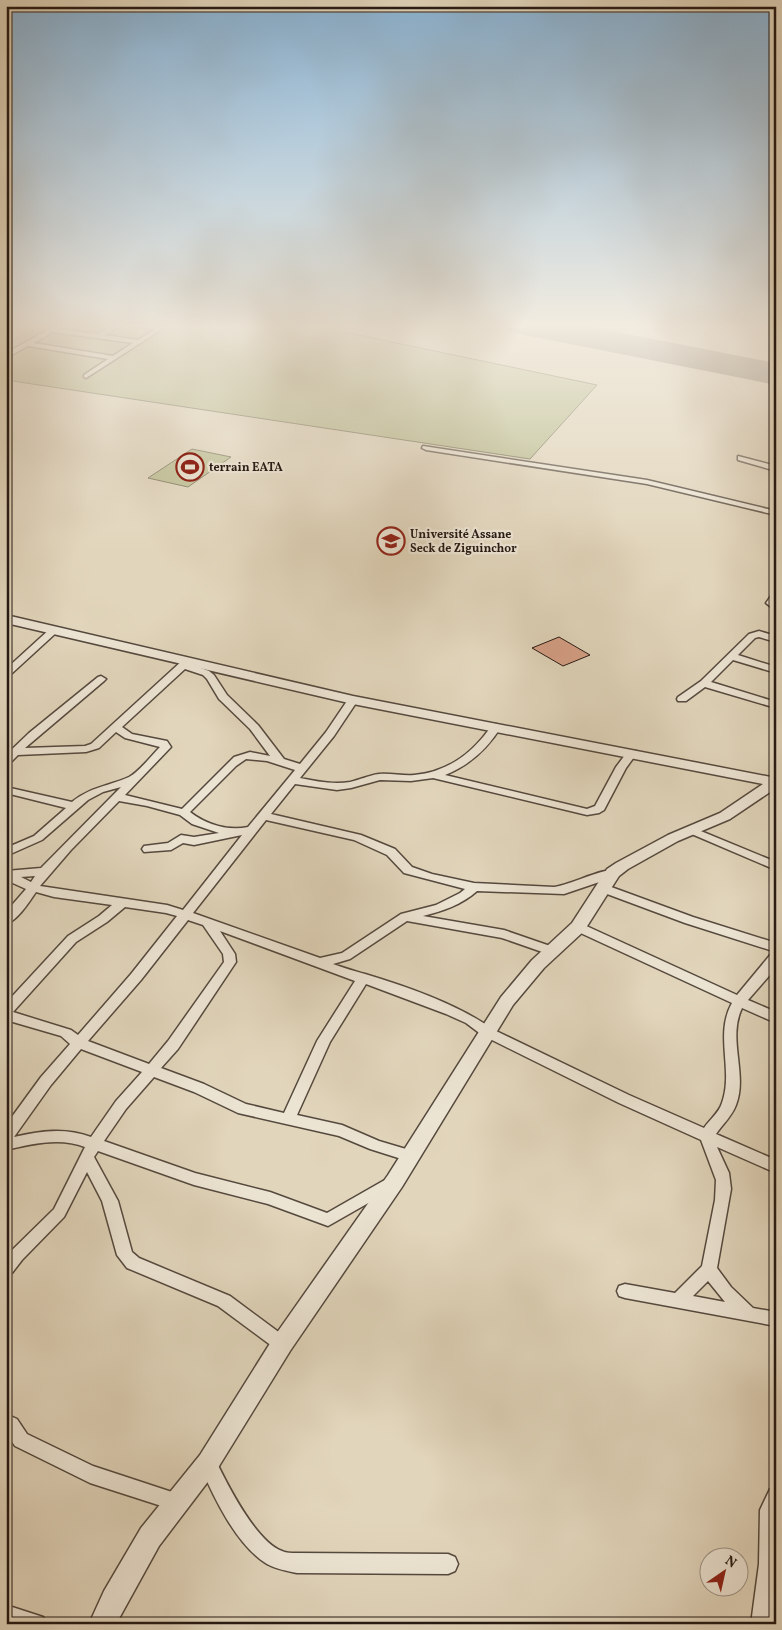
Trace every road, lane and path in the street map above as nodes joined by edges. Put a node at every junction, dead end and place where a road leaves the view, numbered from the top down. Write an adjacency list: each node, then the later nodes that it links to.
1 (426, 448): 4 (street)
2 (741, 458): 3 (street)
3 (776, 469)
4 (776, 513)
5 (776, 595): 6 (street)
6 (776, 608)
7 (6, 619): 8 (street)
8 (54, 630): 11 (street); 13 (street)
9 (776, 638): 10 (street)
10 (732, 656): 12 (street); 15 (street)
11 (185, 663): 17 (street); 19 (street); 24 (street)
12 (776, 670)
13 (6, 674)
14 (101, 679): 21 (street)
15 (704, 683): 16 (street); 18 (street)
16 (682, 699)
17 (353, 700): 20 (street); 25 (street)
18 (776, 705)
19 (116, 727): 21 (street); 27 (street)
20 (496, 728): 22 (street); 26 (street)
21 (16, 752): 23 (street)
22 (632, 754): 26 (street); 29 (street)
23 (6, 761)
24 (280, 761): 25 (street); 33 (street)
25 (303, 769): 28 (street)
26 (433, 775): 28 (street)
27 (135, 779): 31 (street); 32 (street)
28 (294, 780): 34 (street)
29 (776, 782): 36 (street)
30 (6, 790): 32 (street)
31 (117, 797): 33 (street); 41 (street)
32 (74, 806): 39 (street)
33 (184, 813): 37 (street)
34 (264, 816): 35 (street); 44 (street)
35 (252, 830): 37 (street); 47 (street)
36 (691, 830): 40 (street); 43 (street)
37 (232, 833): 38 (street)
38 (148, 849)
39 (6, 852)
40 (773, 860)
41 (44, 872): 42 (street); 45 (street)
42 (6, 874): 45 (street)
43 (608, 881): 44 (street); 51 (street); 52 (street)
44 (474, 887): 48 (street)
45 (34, 888): 46 (street); 49 (street)
46 (123, 902): 47 (street); 58 (street)
47 (186, 915): 50 (street); 61 (street)
48 (405, 917): 53 (street); 55 (street)
49 (6, 920)
50 (207, 922): 55 (street); 62 (street)
51 (578, 927): 53 (street); 57 (street)
52 (776, 948)
53 (552, 951): 60 (street)
54 (776, 957): 57 (street)
55 (318, 963): 56 (street)
56 (364, 978): 60 (street); 63 (street)
57 (739, 1002): 59 (street); 65 (street)
58 (6, 1013): 61 (street)
59 (776, 1018)
60 (487, 1032): 65 (street); 68 (street)
61 (79, 1043): 62 (street); 64 (street)
62 (150, 1071): 63 (street); 67 (street)
63 (288, 1120): 68 (street)
64 (6, 1136)
65 (707, 1136): 69 (street); 72 (street)
66 (6, 1144): 67 (street)
67 (91, 1151): 70 (street); 71 (street); 77 (street)
68 (411, 1156): 70 (street)
69 (776, 1167)
70 (395, 1181): 77 (street)
71 (6, 1268)
72 (710, 1269): 74 (street); 75 (street)
73 (625, 1291): 74 (street)
74 (678, 1301): 75 (street)
75 (749, 1314): 76 (street)
76 (776, 1319)
77 (282, 1344): 79 (street)
78 (6, 1422): 81 (street)
79 (208, 1463): 81 (street); 82 (street)
80 (776, 1495): 86 (street)
81 (177, 1502): 85 (street)
82 (448, 1564)
83 (6, 1615): 84 (street)
84 (36, 1624)
85 (102, 1624)
86 (761, 1624)

